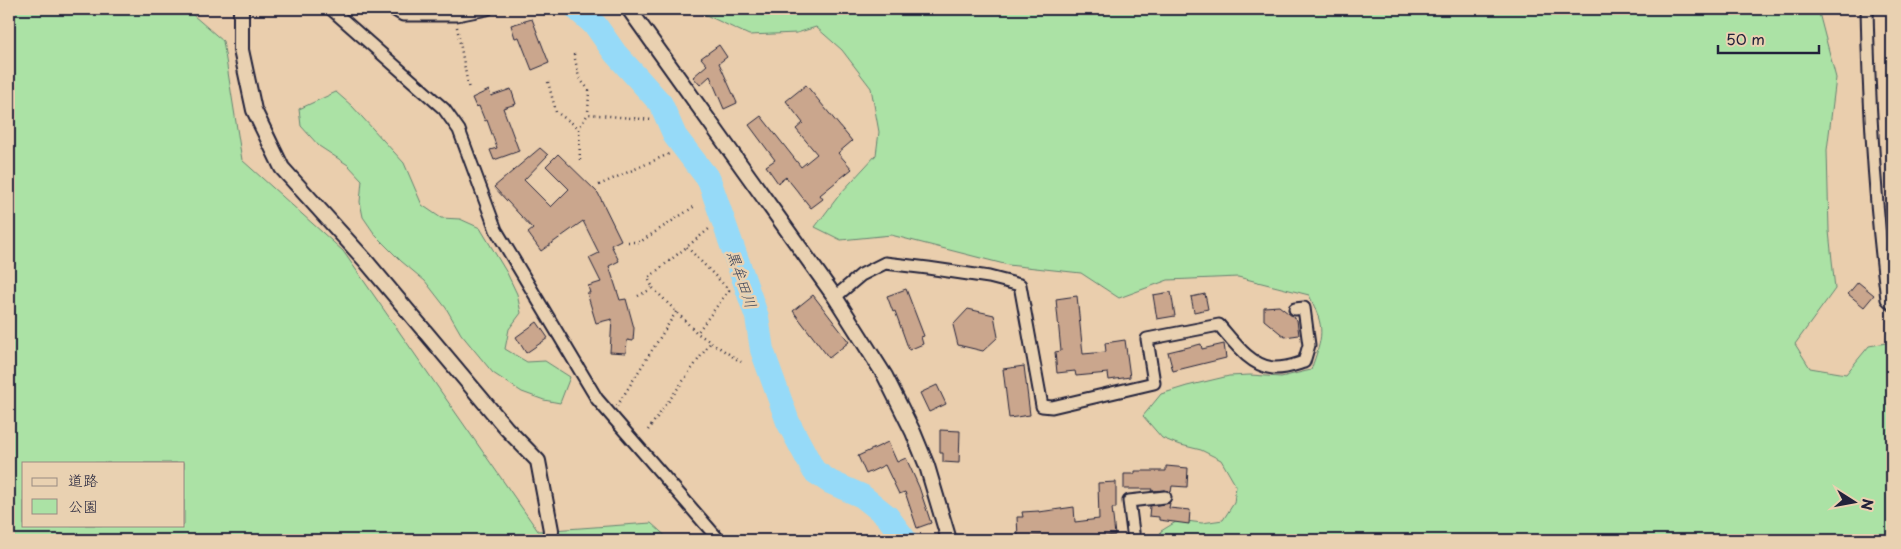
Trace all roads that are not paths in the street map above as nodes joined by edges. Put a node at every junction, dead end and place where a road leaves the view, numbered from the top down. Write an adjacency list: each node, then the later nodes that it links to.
1 (241, 9): 11 (street)
2 (331, 9): 12 (street)
3 (393, 9): 4 (street)
4 (487, 9)
5 (629, 9): 7 (street)
6 (1867, 9): 8 (street)
7 (835, 297): 9 (street); 13 (street)
8 (1892, 304)
9 (1295, 309)
10 (1165, 497): 14 (street)
11 (550, 540)
12 (719, 540)
13 (949, 540)
14 (1134, 540)

